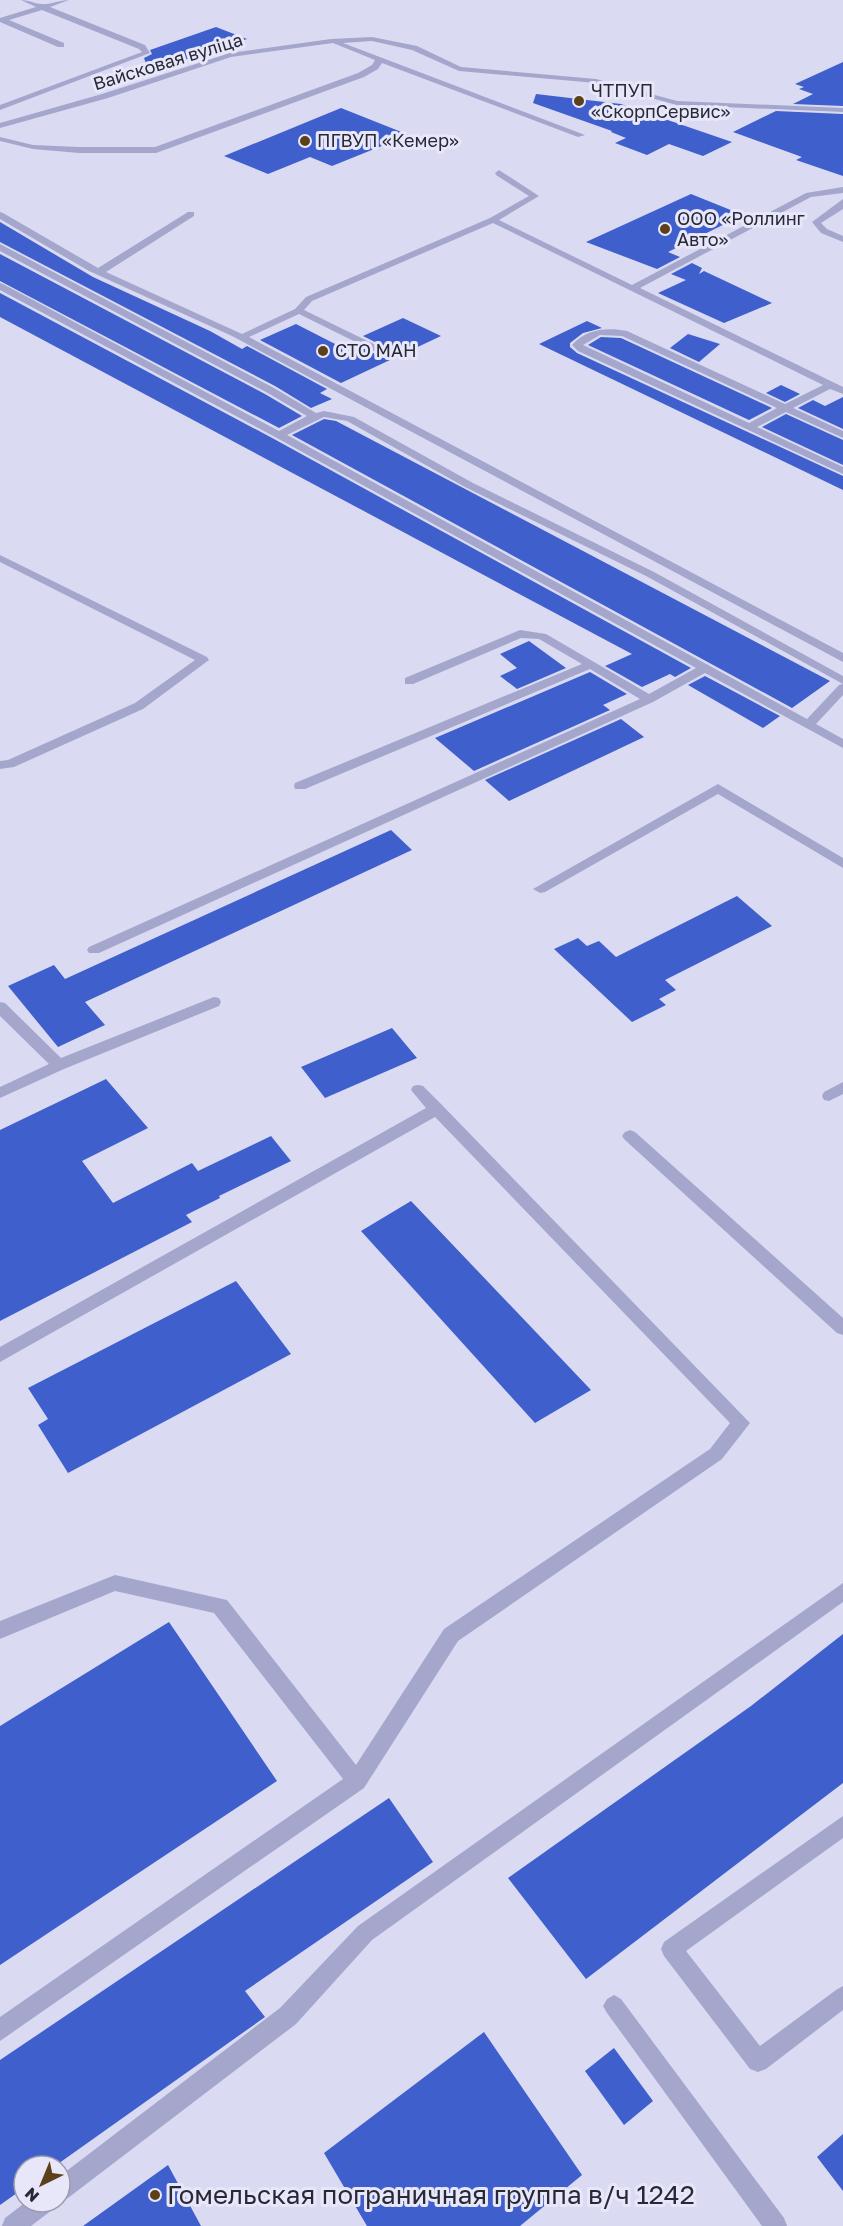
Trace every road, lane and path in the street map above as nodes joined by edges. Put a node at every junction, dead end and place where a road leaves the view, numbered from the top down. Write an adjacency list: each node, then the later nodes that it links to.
1 (26, 0): 3 (street)
2 (65, 0): 3 (street)
3 (42, 6): 4 (street); 12 (street, Вайсковая вуліца)
4 (1, 19): 6 (street)
5 (331, 40): 7 (street); 10 (street, Вайсковая вуліца); 14 (street, Вайсковая вуліца)
6 (61, 45)
7 (380, 59): 8 (street); 16 (street)
8 (393, 64): 11 (street); 15 (street)
9 (429, 64): 10 (street)
10 (447, 64): 13 (street)
11 (420, 65)
12 (0, 108)
13 (843, 110)
14 (0, 126)
15 (581, 135)
16 (0, 139)
17 (499, 173): 22 (street)
18 (843, 190): 27 (street)
19 (843, 202): 23 (street)
20 (0, 214): 25 (street)
21 (191, 214): 25 (street)
22 (493, 220): 27 (street); 28 (street)
23 (843, 239)
24 (0, 247): 34 (street)
25 (99, 272): 29 (street)
26 (0, 286): 36 (street)
27 (633, 288): 31 (street)
28 (298, 311): 29 (street); 30 (street)
29 (242, 337): 40 (street)
30 (387, 354)
31 (830, 385): 32 (street); 33 (street)
32 (843, 391)
33 (783, 408): 35 (street); 35 (street); 37 (street)
34 (314, 416): 36 (street); 44 (street)
35 (749, 427): 38 (street)
36 (279, 435): 42 (street)
37 (843, 435)
38 (843, 471)
39 (0, 558): 49 (street)
40 (843, 658)
41 (590, 665): 43 (street); 46 (street); 50 (street)
42 (706, 668): 46 (street); 47 (street)
43 (409, 681)
44 (843, 681)
45 (843, 688): 47 (street)
46 (649, 699): 53 (street)
47 (809, 725): 48 (street)
48 (843, 744)
49 (0, 765)
50 (300, 786)
51 (843, 864): 52 (street)
52 (540, 889)
53 (94, 950)
54 (214, 1002): 56 (street)
55 (0, 1007): 56 (street)
56 (59, 1065): 59 (street)
57 (843, 1087): 60 (street)
58 (418, 1090): 61 (street)
59 (0, 1093)
60 (829, 1096)
61 (437, 1110): 64 (street); 67 (street)
62 (630, 1136): 63 (street)
63 (843, 1328)
64 (0, 1355)
65 (843, 1591): 72 (street)
66 (0, 1630): 67 (street)
67 (357, 1781): 71 (street)
68 (843, 1826): 69 (street)
69 (843, 1997)
70 (614, 2006): 75 (street)
71 (0, 2030)
72 (72, 2181)
73 (28, 2214): 74 (street)
74 (13, 2226)
75 (776, 2226)

